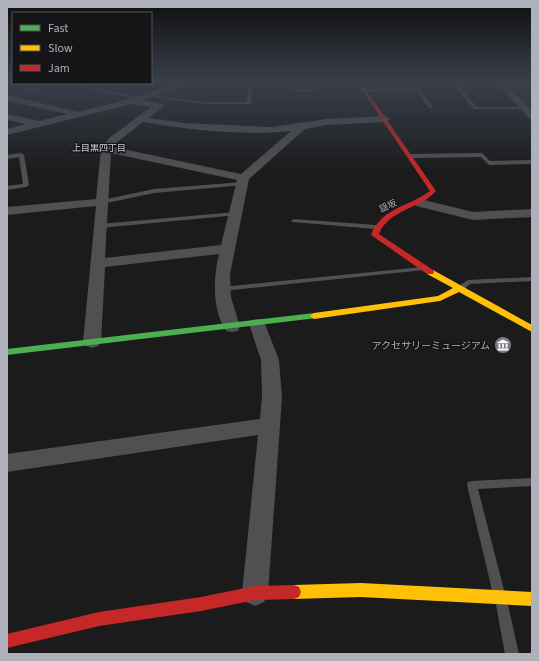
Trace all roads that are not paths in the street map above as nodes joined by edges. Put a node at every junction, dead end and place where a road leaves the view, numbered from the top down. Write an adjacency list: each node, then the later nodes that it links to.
1 (68, 112): 5 (street)
2 (88, 112): 5 (street)
3 (151, 112): 7 (street)
4 (380, 112): 8 (street)
5 (80, 114): 9 (street)
6 (7, 117): 9 (street)
7 (141, 119): 10 (street); 12 (street)
8 (385, 119): 10 (street); 14 (street)
9 (40, 125): 11 (street)
10 (302, 127): 16 (street)
11 (7, 132)
12 (106, 149): 16 (street); 18 (street)
13 (7, 157): 17 (lane)
14 (413, 160): 15 (lane); 19 (street, 謡坂)
15 (532, 162)
16 (243, 181): 18 (lane); 22 (street)
17 (7, 188)
18 (102, 202): 20 (street); 24 (street)
19 (420, 203): 21 (street); 25 (street, 謡坂)
20 (7, 211)
21 (532, 213)
22 (236, 214): 24 (lane); 26 (street)
23 (294, 221): 25 (lane)
24 (100, 226): 27 (street)
25 (376, 227): 28 (street, 謡坂)
26 (227, 249): 27 (street); 30 (street)
27 (98, 263): 35 (street)
28 (422, 268): 30 (lane); 31 (street, 謡坂)
29 (532, 278): 31 (lane)
30 (222, 288): 33 (street)
31 (460, 288): 32 (street); 34 (street, 謡坂)
32 (257, 324): 33 (street); 37 (street)
33 (232, 327): 35 (street)
34 (532, 329)
35 (92, 342): 36 (street)
36 (7, 352)
37 (269, 426): 38 (street); 40 (street)
38 (7, 463)
39 (532, 482): 41 (lane)
40 (255, 593): 41 (street); 43 (street)
41 (500, 598): 42 (street); 44 (lane)
42 (532, 599)
43 (7, 641)
44 (512, 654)

